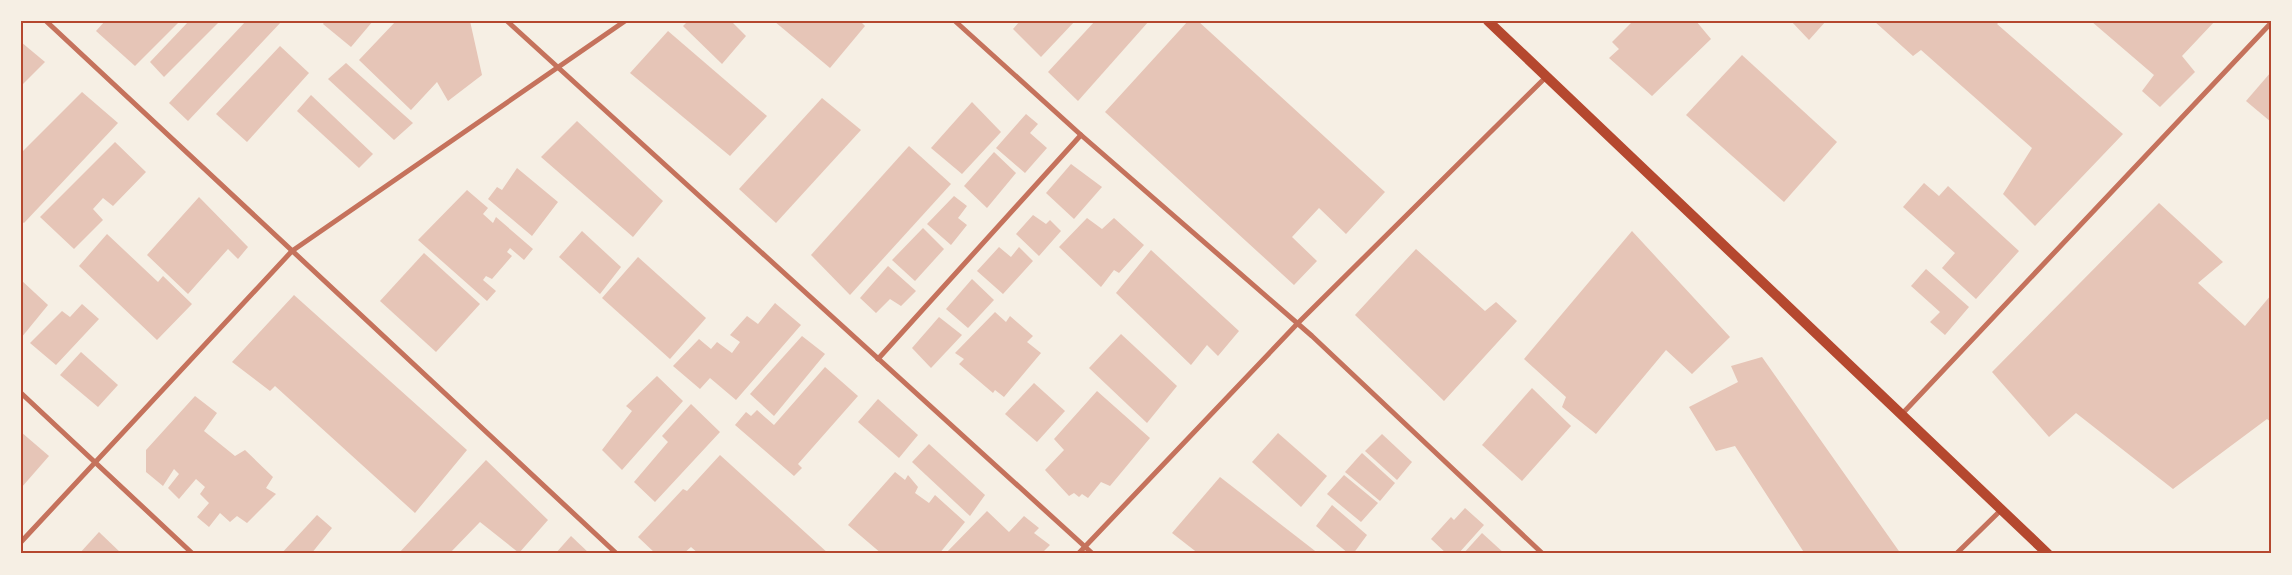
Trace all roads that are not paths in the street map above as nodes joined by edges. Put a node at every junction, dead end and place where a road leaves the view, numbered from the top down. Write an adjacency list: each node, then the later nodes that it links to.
1 (46, 21): 10 (street)
2 (507, 21): 7 (street)
3 (625, 21): 7 (street)
4 (955, 21): 9 (street)
5 (1488, 21): 8 (main road)
6 (2271, 23): 14 (street)
7 (558, 69): 10 (street); 12 (street)
8 (1546, 77): 11 (street); 14 (main road)
9 (1081, 136): 11 (street); 12 (street)
10 (292, 251): 15 (street); 20 (street)
11 (1297, 324): 18 (street); 23 (street)
12 (878, 359): 18 (street)
13 (21, 393): 15 (street)
14 (1902, 414): 16 (main road)
15 (96, 463): 17 (street); 19 (street)
16 (2002, 509): 24 (street); 25 (main road)
17 (21, 542)
18 (1084, 547): 21 (street); 22 (street)
19 (193, 554)
20 (617, 554)
21 (1078, 554)
22 (1093, 554)
23 (1544, 554)
24 (1956, 554)
25 (2048, 554)

